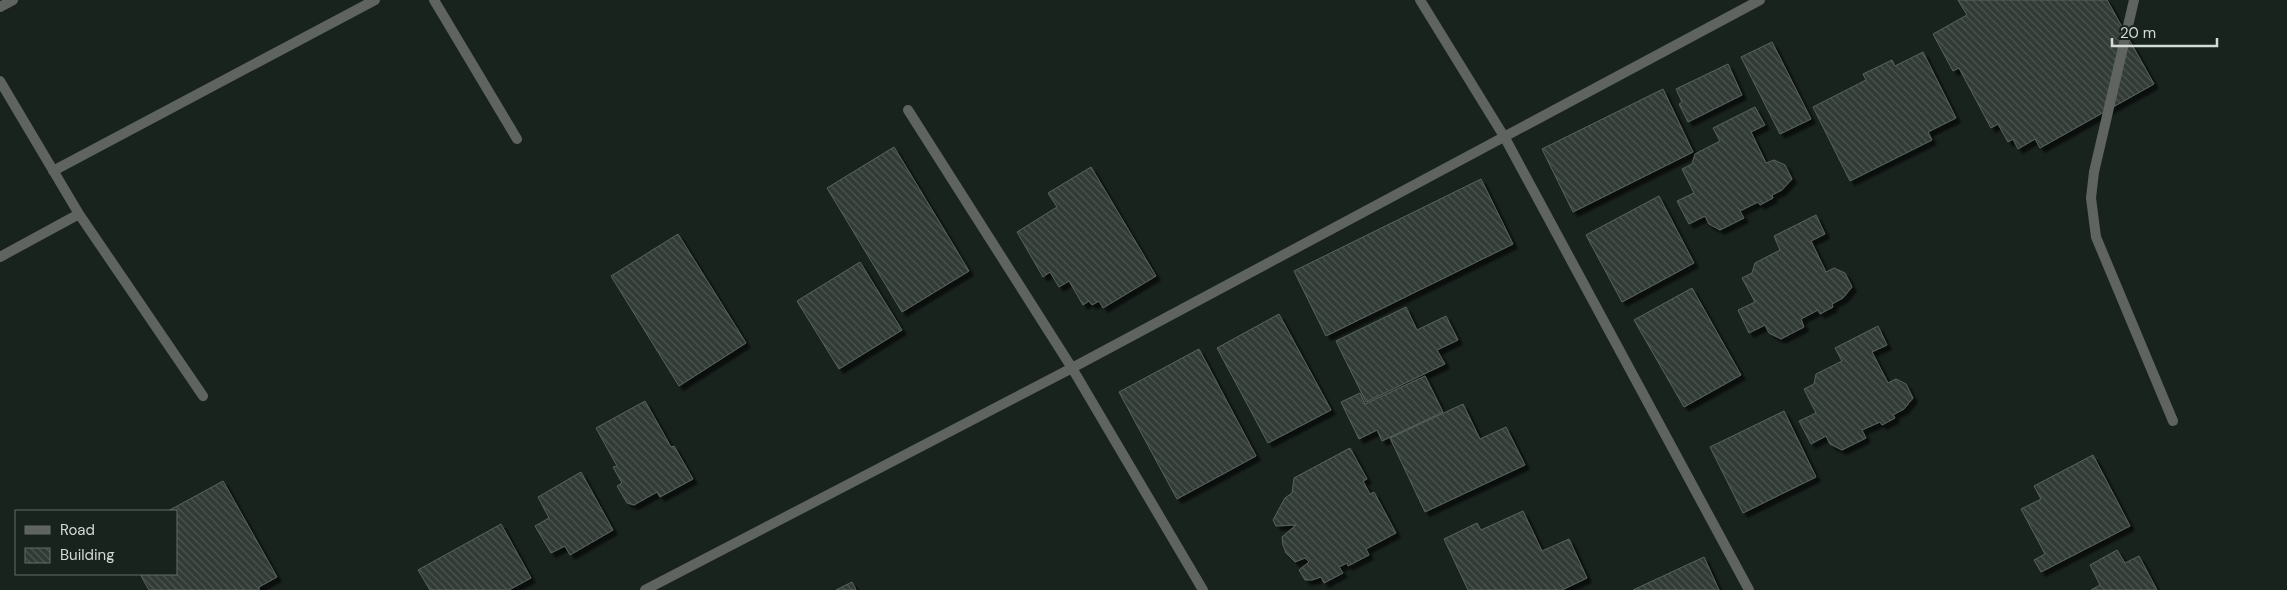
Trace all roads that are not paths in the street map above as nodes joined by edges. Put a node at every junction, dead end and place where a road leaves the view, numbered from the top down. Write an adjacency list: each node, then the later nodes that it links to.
1 (13, 0): 7 (street)
2 (375, 0): 12 (street)
3 (434, 0): 11 (street)
4 (1420, 0): 10 (street)
5 (1760, 0): 10 (street)
6 (2134, 0): 17 (street)
7 (0, 6)
8 (0, 81): 12 (street)
9 (908, 110): 15 (street)
10 (1504, 138): 15 (street); 20 (street)
11 (517, 139)
12 (53, 171): 13 (street)
13 (79, 214): 14 (street); 16 (street)
14 (0, 257)
15 (1072, 368): 18 (street); 19 (street)
16 (202, 396)
17 (2173, 421)
18 (645, 590)
19 (1204, 590)
20 (1749, 590)

